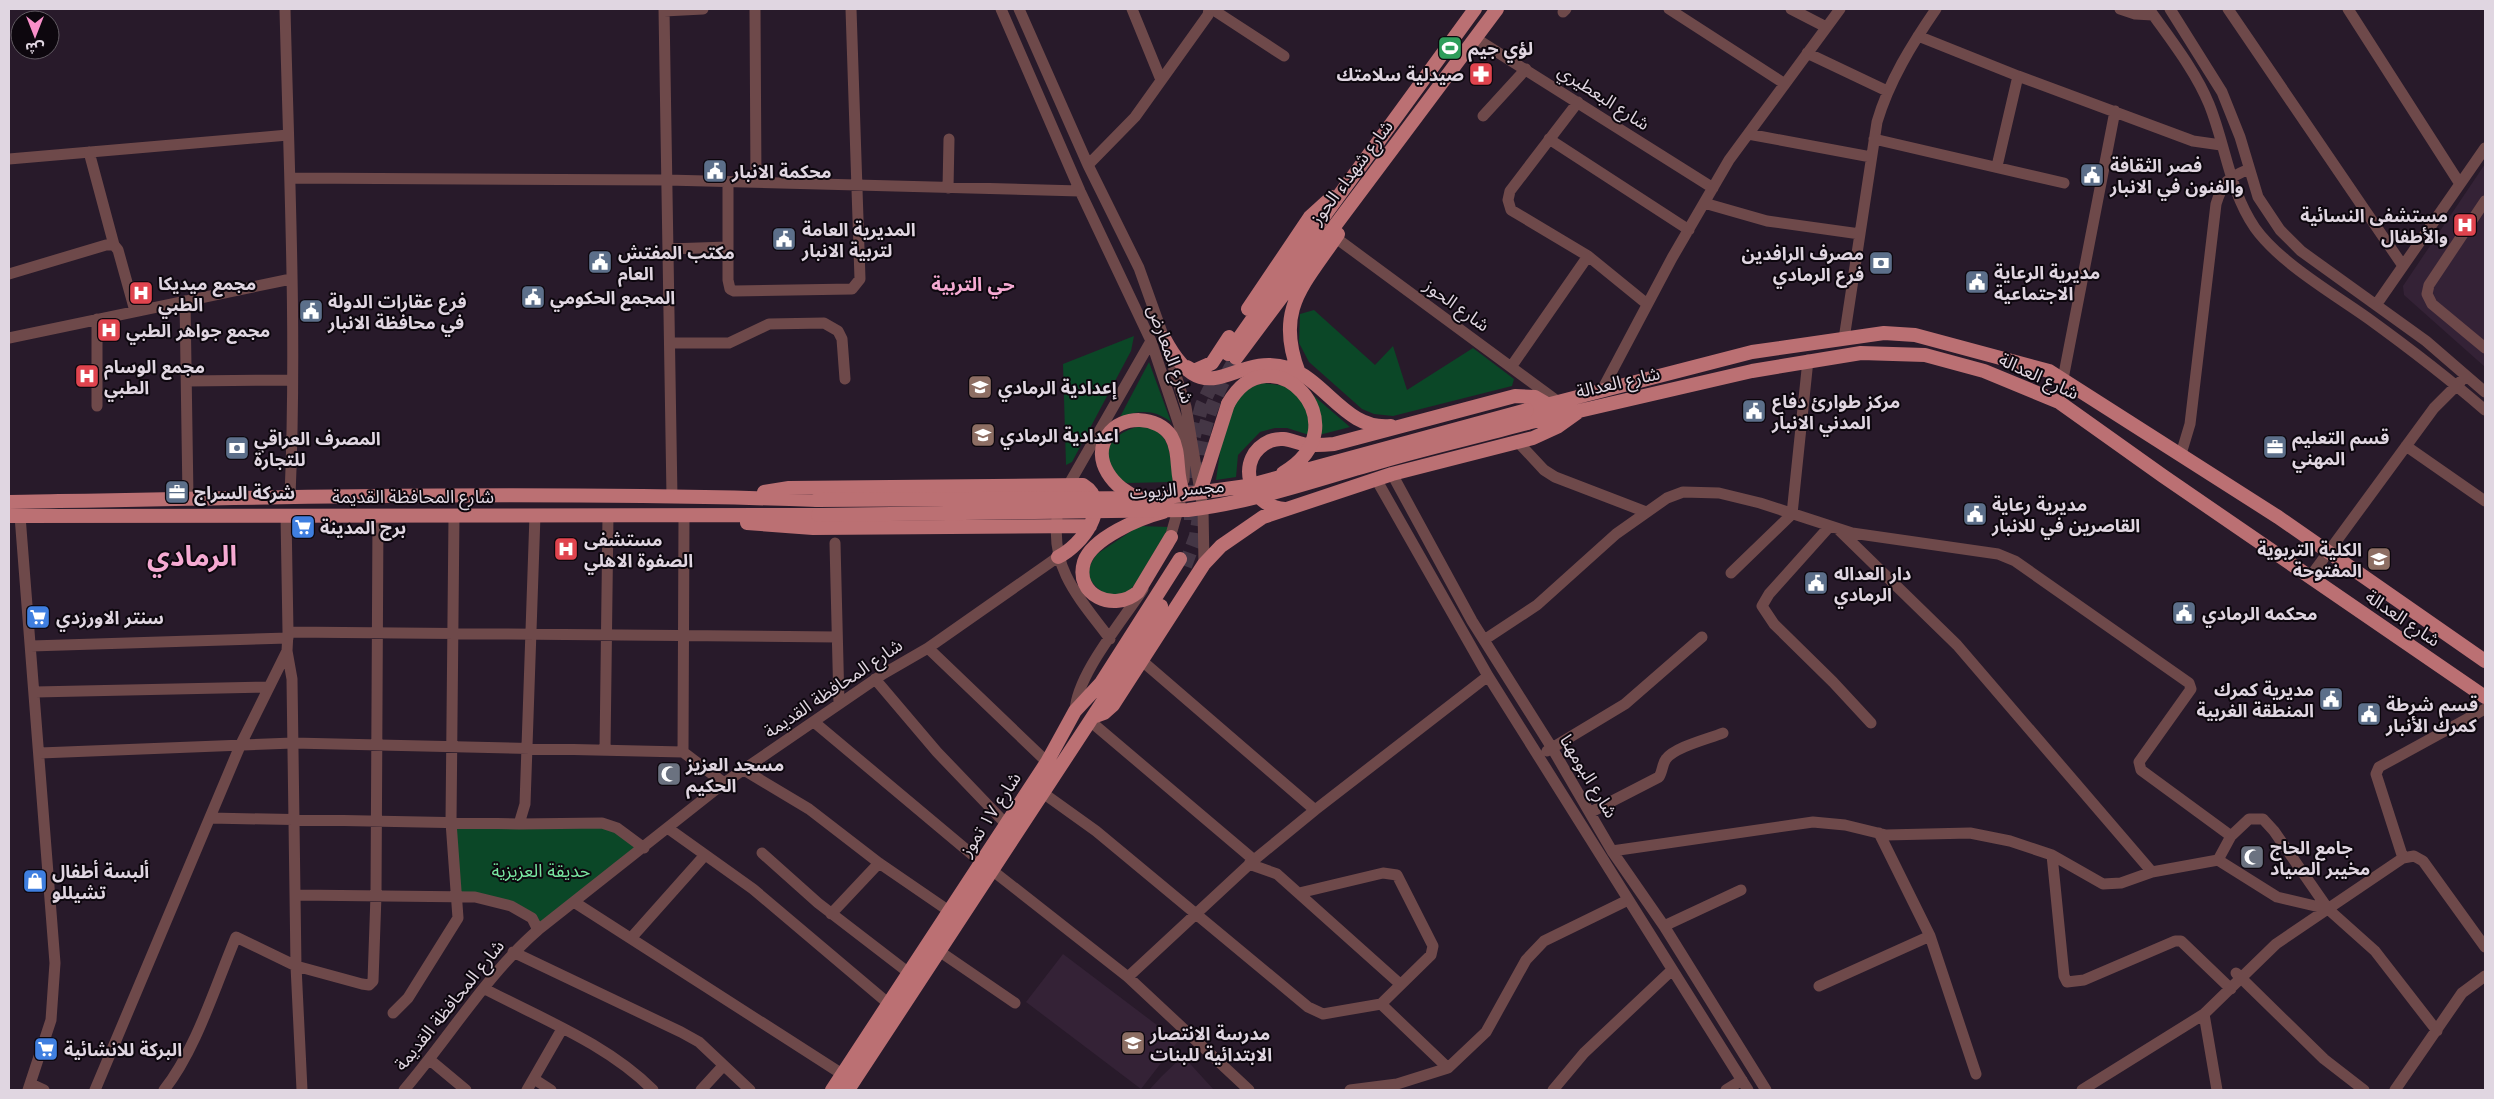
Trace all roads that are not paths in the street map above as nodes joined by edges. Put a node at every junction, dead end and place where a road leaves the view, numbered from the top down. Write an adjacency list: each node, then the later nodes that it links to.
1 (285, 9): 36 (street)
2 (703, 9): 19 (street)
3 (755, 9): 52 (street)
4 (850, 9): 55 (street)
5 (1001, 9): 58 (street, شارع المعارض)
6 (1019, 9): 45 (street, شارع المعارض)
7 (1132, 9): 29 (street)
8 (1210, 9): 26 (street); 29 (street)
9 (1475, 9): 23 (main road, شارع شهداء الحوز)
10 (1497, 9): 24 (main road, شارع شهداء الحوز)
11 (1670, 9): 30 (street)
12 (1791, 9): 21 (street)
13 (1840, 9): 21 (street)
14 (1936, 9): 22 (street)
15 (2120, 9): 20 (street)
16 (2170, 9): 47 (street)
17 (2228, 9): 69 (street)
18 (2348, 9): 54 (street)
19 (664, 10): 50 (street)
20 (2151, 12): 40 (street)
21 (1826, 27): 25 (street)
22 (1918, 36): 28 (street); 31 (street)
23 (1453, 39): 24 (main road); 59 (main road, شارع شهداء الحوز)
24 (1471, 44): 27 (street, شارع البعطيري); 59 (main road, شارع شهداء الحوز)
25 (1807, 53): 30 (street); 31 (street)
26 (1284, 56)
27 (1526, 69): 32 (street, شارع البعطيري); 34 (street)
28 (2018, 76): 33 (street); 46 (street)
29 (1161, 80): 45 (street)
30 (1785, 84): 35 (street)
31 (1887, 91): 39 (street)
32 (1578, 102): 38 (street); 57 (street, شارع البعطيري)
33 (2115, 112): 40 (street); 91 (street)
34 (1483, 116)
35 (1748, 134): 43 (street); 57 (street)
36 (288, 135): 42 (street); 49 (street)
37 (949, 139): 56 (street)
38 (1549, 139): 62 (street); 68 (street)
39 (1874, 139): 43 (street); 46 (street)
40 (2221, 145): 48 (street)
41 (2485, 148): 54 (street)
42 (90, 152): 44 (street); 65 (street)
43 (1872, 157): 63 (street)
44 (9, 159)
45 (1088, 165): 70 (street, شارع المعارض)
46 (1997, 166): 53 (street)
47 (2248, 169): 48 (street); 76 (street)
48 (2230, 177): 94 (street); 105 (street)
49 (291, 178): 50 (street); 73 (street)
50 (667, 180): 51 (street); 67 (street)
51 (728, 182): 52 (street); 66 (street)
52 (756, 182): 55 (street)
53 (2064, 183)
54 (2460, 184): 69 (street)
55 (858, 185): 56 (street); 66 (street)
56 (948, 188): 58 (street)
57 (1713, 188): 61 (street)
58 (1080, 191): 71 (street, شارع المعارض)
59 (1351, 191): 64 (main road); 84 (main road, شارع شهداء الحوز); 86 (main road)
60 (2485, 201): 83 (street)
61 (1704, 203): 62 (street); 63 (street)
62 (1689, 230): 75 (street)
63 (1860, 234): 81 (street)
64 (1336, 238): 87 (street, شارع الحوز); 88 (main road)
65 (114, 245): 72 (street); 77 (street)
66 (728, 247): 67 (street)
67 (668, 249): 82 (street)
68 (1588, 256): 75 (street); 87 (street)
69 (2404, 266): 76 (street)
70 (1139, 268): 71 (street); 80 (street, شارع المعارض)
71 (1119, 272): 80 (street, شارع المعارض)
72 (9, 274)
73 (291, 279): 74 (street); 92 (street)
74 (185, 301): 77 (street); 93 (street)
75 (1647, 304): 95 (street)
76 (2376, 304): 89 (street)
77 (135, 311): 78 (street)
78 (97, 319): 79 (street); 98 (street)
79 (9, 338)
80 (1158, 339): 86 (main road); 109 (street); 110 (street, شارع المعارض); 111 (street, شارع المعارض)
81 (1844, 339): 91 (main road, شارع العدالة); 95 (main road, شارع العدالة)
82 (670, 343): 90 (street); 113 (street)
83 (2485, 348)
84 (1232, 356)
85 (1808, 360): 99 (main road, شارع العدالة); 123 (street); 144 (main road, شارع العدالة)
86 (1182, 365): 88 (main road)
87 (1511, 367): 97 (street, شارع الحوز)
88 (1299, 373): 102 (main road)
89 (2467, 376): 94 (street); 96 (street)
90 (845, 379)
91 (2062, 379): 105 (main road, شارع العدالة)
92 (292, 380): 93 (street); 112 (street)
93 (186, 381): 114 (street)
94 (2456, 385): 100 (street); 104 (street)
95 (1602, 390): 97 (main road, شارع العدالة)
96 (2485, 392)
97 (1552, 402): 101 (main road, شارع العدالة); 102 (main road)
98 (98, 406)
99 (1582, 409): 101 (main road, شارع العدالة); 103 (main road)
100 (2485, 410)
101 (1527, 416): 107 (main road, مجسر الزيوت, bridge); 121 (main road, مجسر الزيوت, bridge)
102 (1419, 422): 120 (main road)
103 (1517, 442): 106 (main road); 122 (street)
104 (2406, 446): 118 (street); 140 (street)
105 (2181, 454): 140 (main road, شارع العدالة)
106 (1392, 474): 108 (main road); 133 (street, شارع البومهنا)
107 (1273, 478): 111 (main road, bridge); 116 (main road, مجسر الزيوت, bridge)
108 (1376, 479): 120 (main road); 136 (street, شارع البومهنا)
109 (1070, 484): 115 (main road); 134 (street); 135 (main road)
110 (1183, 492): 116 (main road); 138 (street, شارع المعارض)
111 (1200, 492): 142 (street, شارع المعارض)
112 (290, 496): 113 (main road, شارع المحافظة القديمة); 114 (main road, شارع المحافظة القديمة)
113 (672, 496): 115 (main road, شارع المحافظة القديمة)
114 (188, 498): 119 (main road, شارع المحافظة القديمة)
115 (751, 498): 117 (main road, شارع المحافظة القديمة)
116 (1140, 498): 117 (main road, مجسر الزيوت, bridge)
117 (817, 500)
118 (2485, 501)
119 (9, 502)
120 (1286, 508): 142 (main road)
121 (1168, 511): 130 (main road, مجسر الزيوت, bridge); 138 (main road)
122 (1646, 512): 123 (street); 154 (street)
123 (1792, 514): 137 (street); 143 (street)
124 (286, 515): 125 (main road, شارع المحافظة القديمة); 131 (main road, شارع المحافظة القديمة); 150 (street)
125 (378, 515): 126 (main road, شارع المحافظة القديمة); 145 (street)
126 (454, 515): 127 (main road, شارع المحافظة القديمة); 146 (street)
127 (535, 515): 128 (main road, شارع المحافظة القديمة); 147 (street)
128 (608, 515): 129 (main road, شارع المحافظة القديمة); 148 (street)
129 (684, 515): 132 (main road, شارع المحافظة القديمة); 149 (street)
130 (818, 515): 132 (main road, شارع المحافظة القديمة)
131 (14, 516): 155 (street)
132 (707, 516): 134 (main road)
133 (1417, 519): 136 (street); 154 (street, شارع البومهنا)
134 (1056, 526): 135 (main road); 141 (street)
135 (1090, 526): 141 (main road)
136 (1403, 526): 160 (street, شارع البومهنا)
137 (1834, 528): 170 (street); 197 (street); 208 (street)
138 (1171, 537): 153 (street, شارع المعارض)
139 (835, 543): 151 (street)
140 (2328, 552): 144 (street); 159 (main road, شارع العدالة)
141 (1058, 557): 153 (street); 156 (street, شارع المحافظة القديمة)
142 (1204, 564): 158 (main road)
143 (1731, 573)
144 (2310, 577): 164 (main road, شارع العدالة)
145 (377, 632): 146 (street); 150 (street); 173 (street)
146 (454, 632): 147 (street); 175 (street)
147 (531, 633): 148 (street); 176 (street)
148 (608, 633): 149 (street); 178 (street)
149 (683, 634): 151 (street); 179 (street)
150 (288, 635): 155 (street); 157 (street)
151 (837, 637): 165 (street)
152 (1702, 637): 177 (street)
153 (1110, 639): 167 (street, شارع المعارض)
154 (1484, 640): 177 (street, شارع البومهنا)
155 (31, 646): 163 (street)
156 (928, 648): 161 (street, شارع المحافظة القديمة); 182 (street)
157 (287, 652): 162 (street); 172 (street)
158 (1141, 660): 168 (main road); 187 (street)
159 (2485, 661)
160 (1488, 676): 181 (street, شارع البومهنا); 187 (street)
161 (875, 679): 165 (street, شارع المحافظة القديمة); 194 (street)
162 (267, 687): 163 (street); 174 (street)
163 (35, 692): 180 (street)
164 (2485, 697)
165 (839, 704): 169 (street, شارع المحافظة القديمة)
166 (2485, 709): 203 (street)
167 (1075, 711): 168 (main road, شارع ١٧ تموز); 182 (main road, شارع ١٧ تموز)
168 (1091, 719): 185 (main road, شارع ١٧ تموز); 205 (street)
169 (814, 722): 183 (street, شارع المحافظة القديمة); 207 (street)
170 (1871, 723)
171 (1723, 733): 188 (street)
172 (293, 743): 173 (street); 174 (street); 190 (street)
173 (376, 744): 175 (street); 191 (street)
174 (240, 746): 180 (street); 189 (street)
175 (452, 746): 176 (street); 192 (street)
176 (528, 748): 178 (street); 193 (street)
177 (1552, 748): 181 (street); 188 (street, شارع البومهنا)
178 (606, 750): 179 (street)
179 (682, 752): 184 (street)
180 (40, 753): 251 (street)
181 (1537, 755): 214 (street, شارع البومهنا)
182 (1047, 762): 186 (main road, شارع ١٧ تموز)
183 (744, 770): 184 (street, شارع المحافظة القديمة); 206 (street)
184 (724, 783): 195 (street, شارع المحافظة القديمة)
185 (1043, 793): 186 (main road, شارع ١٧ تموز); 218 (street)
186 (1025, 808): 194 (main road, شارع ١٧ تموز); 207 (main road, شارع ١٧ تموز)
187 (1315, 810): 205 (street)
188 (1591, 812): 199 (street, شارع البومهنا)
189 (210, 818): 190 (street); 253 (street)
190 (295, 820): 191 (street); 211 (street)
191 (377, 820): 192 (street); 212 (street)
192 (451, 822): 193 (street); 213 (street)
193 (519, 824): 198 (street)
194 (1006, 824): 207 (main road, شارع ١٧ تموز)
195 (669, 829): 198 (street, شارع المحافظة القديمة); 201 (street)
196 (1879, 833): 199 (street); 202 (street); 222 (street)
197 (2231, 836): 204 (street); 216 (street)
198 (644, 848): 215 (street, شارع المحافظة القديمة)
199 (1612, 851): 220 (street, شارع البومهنا)
200 (762, 853): 219 (street)
201 (705, 855): 223 (street); 238 (street)
202 (2052, 855): 208 (street); 236 (street)
203 (2403, 858): 216 (street); 224 (street)
204 (2218, 860): 208 (street); 216 (street)
205 (1252, 862): 210 (street); 218 (street)
206 (879, 863): 217 (street); 219 (street)
207 (987, 866): 217 (main road, شارع ١٧ تموز); 225 (main road, شارع ١٧ تموز); 232 (street)
208 (2152, 872)
209 (1741, 890): 220 (street)
210 (1299, 893): 233 (street); 233 (street)
211 (296, 895): 212 (street); 227 (street)
212 (376, 895): 213 (street); 227 (street)
213 (457, 896): 221 (street); 240 (street)
214 (1628, 900): 228 (street, شارع البومهنا); 246 (street)
215 (574, 902): 221 (street, شارع المحافظة القديمة); 223 (street)
216 (2328, 909): 230 (street); 243 (street)
217 (950, 911): 229 (main road, شارع ١٧ تموز)
218 (1195, 913): 232 (street); 239 (street)
219 (831, 914): 229 (street)
220 (1664, 926): 270 (street, شارع البومهنا)
221 (538, 930): 226 (street, شارع المحافظة القديمة)
222 (1930, 936): 234 (street); 248 (street)
223 (632, 937): 247 (street)
224 (2485, 947)
225 (939, 951): 237 (street); 264 (main road, شارع ١٧ تموز)
226 (513, 952): 235 (street, شارع المحافظة القديمة); 245 (street)
227 (296, 966): 254 (street); 255 (street)
228 (1672, 970): 250 (street, شارع البومهنا); 267 (street)
229 (909, 973): 238 (main road, شارع ١٧ تموز)
230 (2238, 976): 236 (street); 273 (street)
231 (2485, 976): 243 (street)
232 (1128, 977): 265 (street)
233 (1400, 984): 239 (street)
234 (1819, 986)
235 (485, 989): 242 (street); 244 (street, شارع المحافظة القديمة)
236 (2231, 989): 241 (street)
237 (1015, 1003)
238 (888, 1004): 247 (main road, شارع ١٧ تموز)
239 (1381, 1004): 246 (street)
240 (393, 1013)
241 (2204, 1014): 271 (street); 272 (street)
242 (562, 1029): 249 (street); 260 (street)
243 (2437, 1031): 274 (street)
244 (430, 1060): 256 (street, شارع المحافظة القديمة); 257 (street)
245 (723, 1066): 261 (street); 262 (street)
246 (1448, 1068): 266 (street)
247 (842, 1074): 263 (main road, شارع ١٧ تموز)
248 (1976, 1074)
249 (534, 1079): 258 (street); 259 (street)
250 (1742, 1080): 268 (street); 269 (street, شارع البومهنا)
251 (30, 1087): 252 (street)
252 (44, 1090)
253 (95, 1090)
254 (164, 1090)
255 (302, 1090)
256 (404, 1090)
257 (466, 1090)
258 (527, 1090)
259 (551, 1090)
260 (653, 1090)
261 (701, 1090)
262 (750, 1090)
263 (832, 1090)
264 (848, 1090)
265 (1249, 1090)
266 (1350, 1090)
267 (1554, 1090)
268 (1726, 1090)
269 (1748, 1090)
270 (1766, 1090)
271 (2082, 1090)
272 (2217, 1090)
273 (2364, 1090)
274 (2395, 1090)

